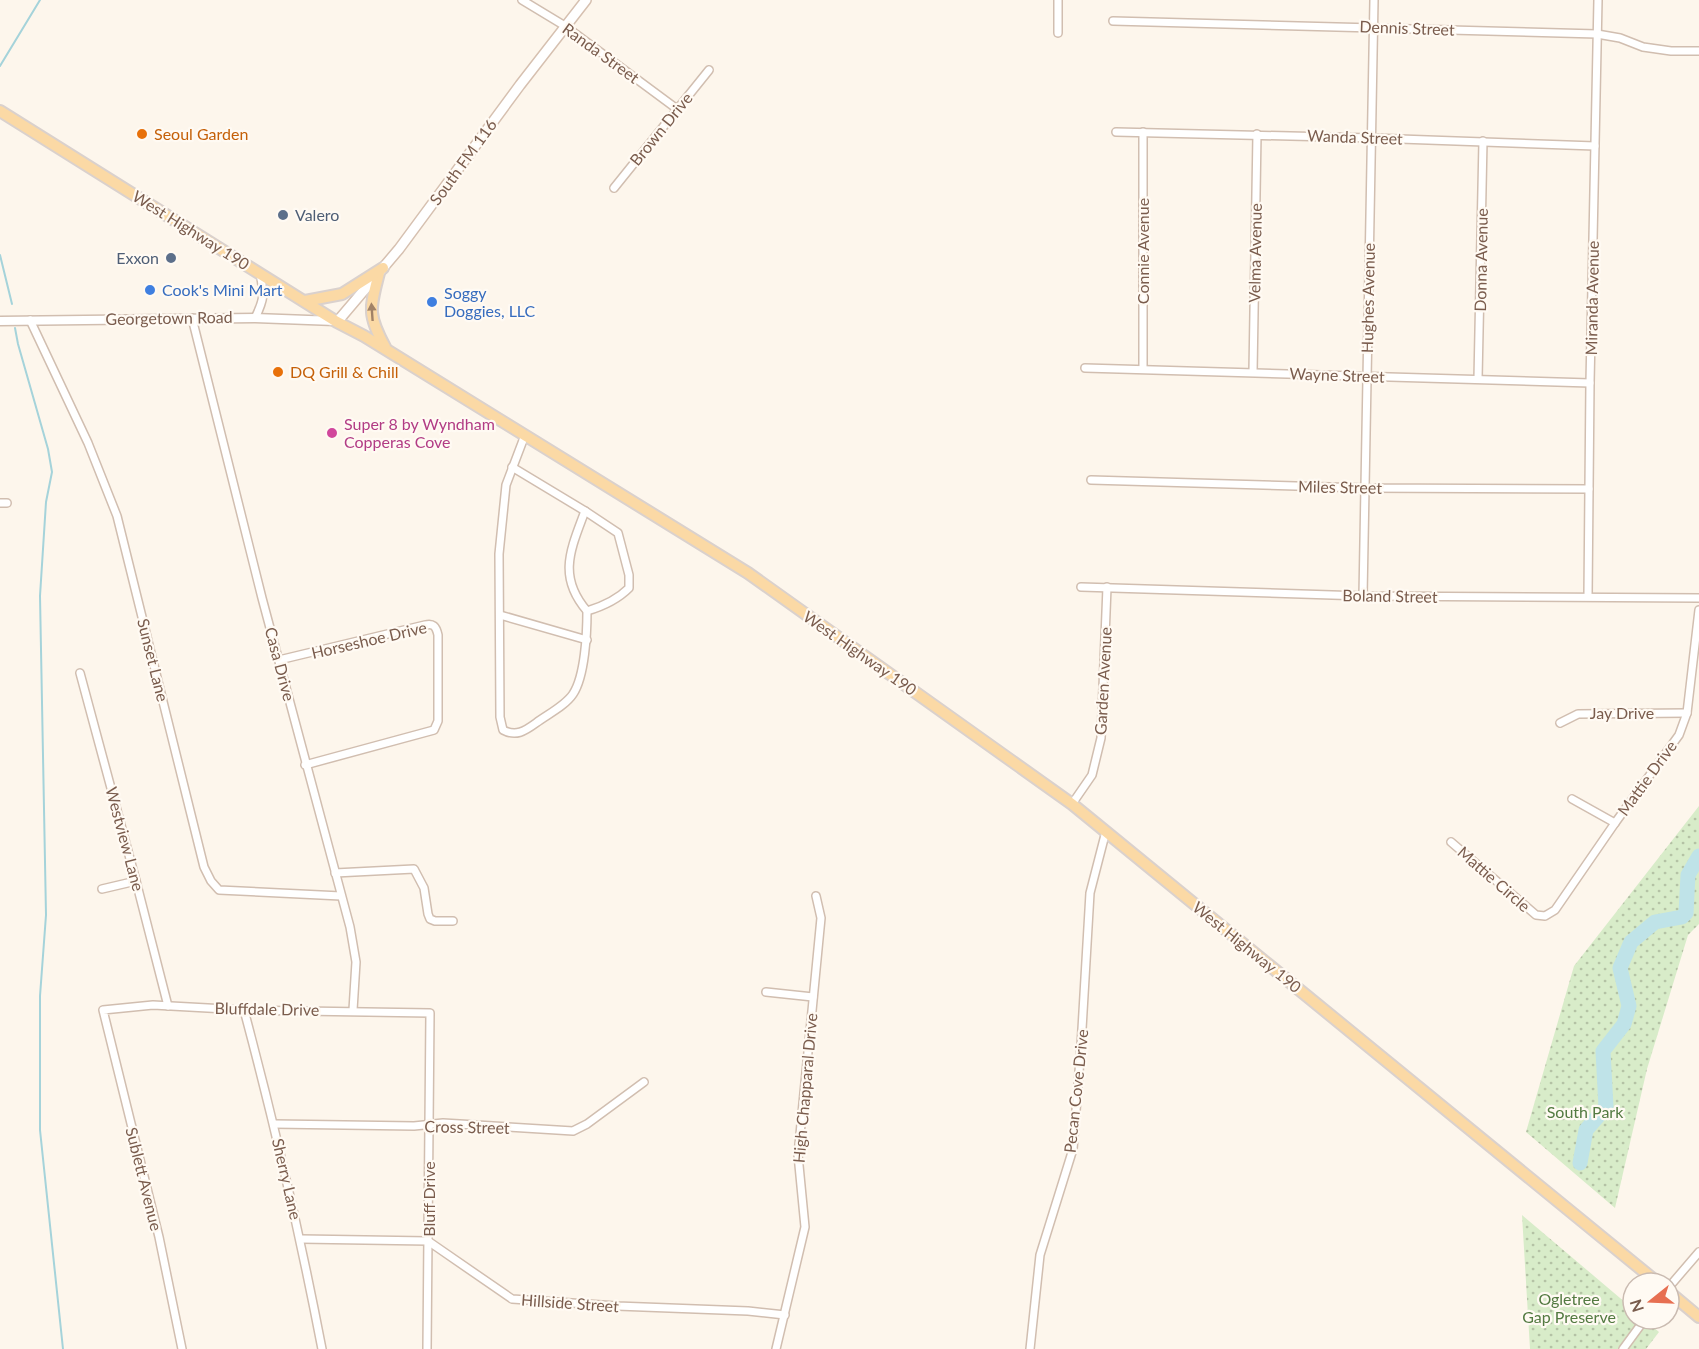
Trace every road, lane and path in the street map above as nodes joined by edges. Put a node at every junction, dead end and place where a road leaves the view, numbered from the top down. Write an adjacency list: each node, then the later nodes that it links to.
1 (522, 0): 7 (street, Randa Street)
2 (586, 0): 7 (main road, South FM 116)
3 (1058, 0): 9 (street)
4 (1374, 0): 8 (street, Hughes Avenue)
5 (1598, 0): 10 (street, Miranda Avenue)
6 (1113, 21): 8 (street, Dennis Street)
7 (565, 26): 13 (street, Randa Street); 22 (main road, South FM 116)
8 (1374, 27): 10 (street, Dennis Street); 18 (street, Hughes Avenue)
9 (1058, 33)
10 (1597, 34): 11 (street, Dennis Street); 20 (street, Miranda Avenue)
11 (1699, 51)
12 (709, 70): 13 (street, Brown Drive)
13 (677, 109): 21 (street, Brown Drive)
14 (0, 111): 23 (main road, West Highway 190)
15 (1116, 132): 16 (street, Wanda Street)
16 (1143, 132): 17 (street, Wanda Street); 32 (street, Connie Avenue)
17 (1257, 134): 18 (street, Wanda Street); 33 (street, Velma Avenue)
18 (1372, 138): 19 (street, Wanda Street); 34 (street, Hughes Avenue)
19 (1483, 141): 20 (street, Wanda Street); 35 (street, Donna Avenue)
20 (1595, 146): 36 (street, Miranda Avenue)
21 (614, 188)
22 (381, 270): 24 (main road); 29 (main road, South FM 116); 30 (main road, one-way to 22)
23 (260, 273): 24 (main road, West Highway 190); 26 (street)
24 (305, 302): 29 (main road, West Highway 190)
25 (192, 318): 26 (street, Georgetown Road); 27 (street, Georgetown Road); 52 (street, Casa Drive)
26 (255, 318): 29 (street, Georgetown Road)
27 (30, 320): 28 (street, Georgetown Road); 65 (street, Sunset Lane)
28 (0, 321)
29 (337, 321): 30 (main road, West Highway 190)
30 (387, 350): 37 (main road, West Highway 190)
31 (1085, 368): 32 (street, Wayne Street)
32 (1143, 369): 33 (street, Wayne Street)
33 (1253, 372): 34 (street, Wayne Street)
34 (1366, 376): 35 (street, Wayne Street); 40 (street, Hughes Avenue)
35 (1478, 379): 36 (street, Wayne Street)
36 (1590, 383): 41 (street, Miranda Avenue)
37 (525, 435): 38 (street); 58 (main road, West Highway 190)
38 (512, 467): 42 (street); 50 (street)
39 (1091, 480): 40 (street, Miles Street)
40 (1364, 488): 41 (street, Miles Street); 45 (street, Hughes Avenue)
41 (1589, 489): 46 (street, Miranda Avenue)
42 (585, 511): 49 (street); 49 (street)
43 (1081, 587): 44 (street, Boland Street)
44 (1107, 587): 45 (street, Boland Street); 58 (street, Garden Avenue)
45 (1363, 596): 46 (street, Boland Street)
46 (1588, 596): 47 (street, Boland Street)
47 (1699, 598)
48 (1699, 610): 54 (street, Mattie Drive)
49 (587, 611): 51 (street)
50 (500, 615): 51 (street); 51 (street)
51 (587, 640)
52 (279, 660): 56 (street, Casa Drive); 56 (street, Horseshoe Drive)
53 (80, 673): 63 (street, Westview Lane)
54 (1687, 713): 55 (street, Jay Drive); 59 (street, Mattie Drive)
55 (1560, 723)
56 (305, 765): 62 (street, Casa Drive)
57 (1572, 799): 59 (street)
58 (1072, 804): 60 (main road, West Highway 190)
59 (1615, 823): 67 (street, Mattie Drive)
60 (1106, 831): 82 (main road, West Highway 190); 92 (street, Pecan Cove Drive)
61 (1451, 842): 67 (street, Mattie Circle)
62 (335, 873): 65 (street, Casa Drive); 68 (street)
63 (136, 881): 64 (street); 71 (street, Westview Lane)
64 (102, 889)
65 (341, 896): 74 (street, Casa Drive)
66 (816, 896): 70 (street, High Chapparal Drive)
67 (1536, 915)
68 (453, 921)
69 (766, 992): 70 (street)
70 (813, 997): 85 (street, High Chapparal Drive)
71 (168, 1006): 72 (street, Bluffdale Drive); 73 (street, Bluffdale Drive)
72 (103, 1010): 88 (street, Sublett Avenue)
73 (244, 1010): 74 (street, Bluffdale Drive); 78 (street, Sherry Lane)
74 (353, 1010): 75 (street, Bluffdale Drive)
75 (430, 1013): 77 (street, Bluff Drive)
76 (644, 1082): 77 (street, Cross Street)
77 (429, 1124): 78 (street, Cross Street); 80 (street, Bluff Drive)
78 (274, 1125): 79 (street, Sherry Lane)
79 (301, 1239): 80 (street); 89 (street, Sherry Lane)
80 (428, 1241): 85 (street, Hillside Street); 90 (street, Bluff Drive)
81 (1699, 1252): 83 (street)
82 (1643, 1271)
83 (1681, 1273)
84 (1681, 1302): 86 (main road)
85 (785, 1315): 91 (street, High Chapparal Drive)
86 (1699, 1317)
87 (1636, 1331): 93 (street)
88 (182, 1349)
89 (322, 1349)
90 (427, 1349)
91 (776, 1349)
92 (1030, 1349)
93 (1623, 1349)

